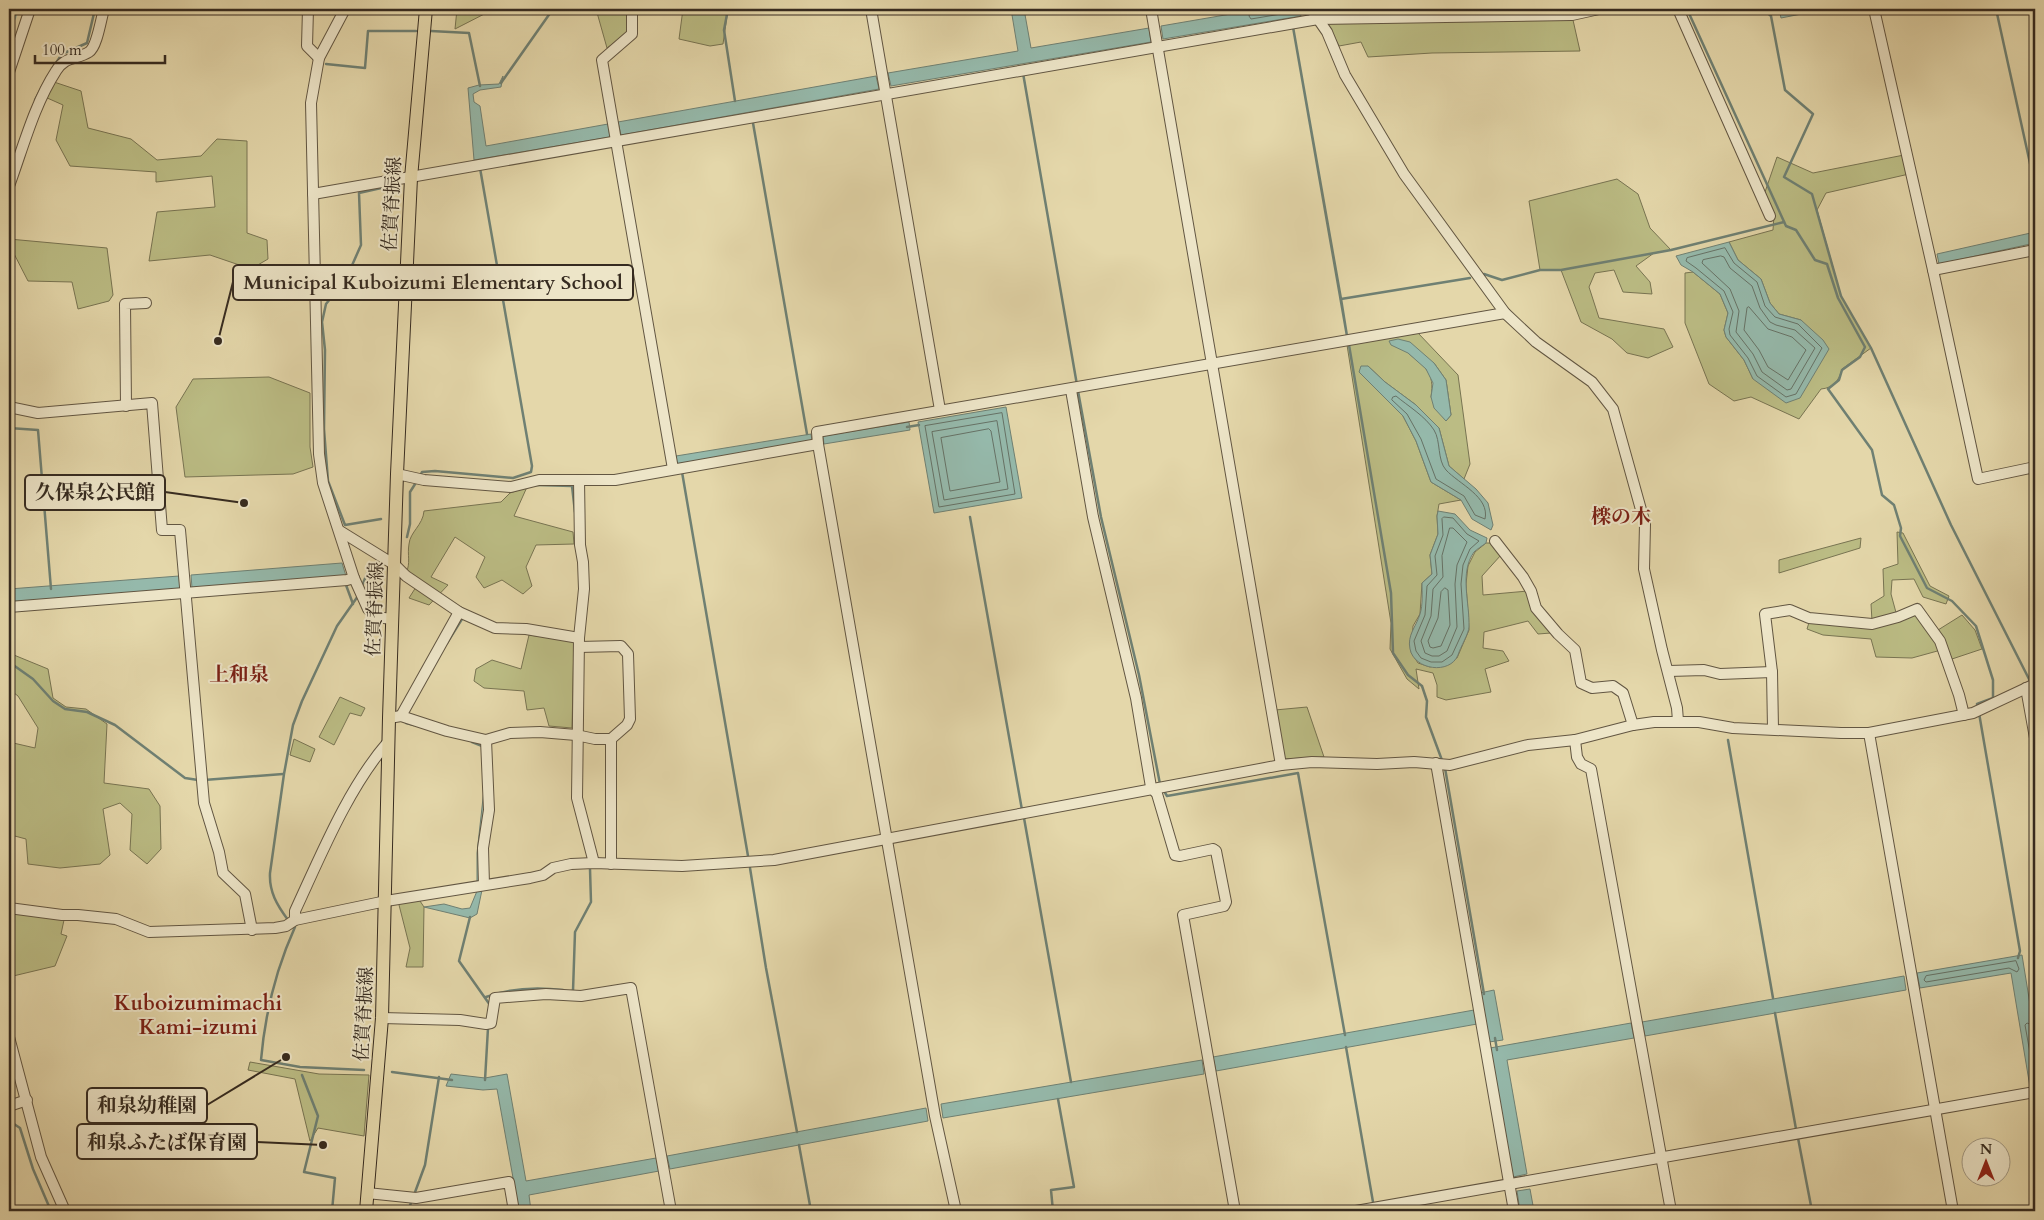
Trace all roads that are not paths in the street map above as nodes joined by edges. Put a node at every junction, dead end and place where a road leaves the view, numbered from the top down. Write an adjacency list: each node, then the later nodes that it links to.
1 (30, 9): 17 (street)
2 (104, 9): 21 (street)
3 (308, 9): 16 (street)
4 (345, 9): 16 (street)
5 (426, 9): 20 (main road, 佐賀脊振線)
6 (632, 9): 19 (street)
7 (871, 9): 18 (street)
8 (1151, 9): 15 (street)
9 (1599, 9): 14 (street)
10 (1678, 9): 23 (street)
11 (1846, 9): 12 (street)
12 (1853, 9)
13 (1874, 9): 25 (street)
14 (1314, 13): 15 (street); 27 (street)
15 (1156, 38): 18 (street); 28 (street)
16 (319, 58): 22 (street)
17 (9, 72)
18 (884, 86): 19 (street); 32 (street)
19 (615, 134): 20 (street); 35 (street)
20 (411, 178): 22 (street); 36 (main road, 佐賀脊振線)
21 (9, 186)
22 (313, 194): 38 (street)
23 (1770, 216)
24 (2035, 250): 25 (street)
25 (1934, 270): 34 (street)
26 (146, 303): 31 (street)
27 (1505, 313): 28 (street); 47 (street)
28 (1212, 364): 29 (street); 63 (street)
29 (1076, 389): 32 (street); 64 (street)
30 (9, 406): 31 (street)
31 (126, 406): 42 (street)
32 (940, 410): 33 (street)
33 (818, 440): 35 (street); 65 (street)
34 (2035, 467)
35 (673, 469): 37 (street)
36 (397, 474): 37 (street); 40 (main road, 佐賀脊振線)
37 (578, 480): 46 (street)
38 (340, 531): 40 (street); 41 (street)
39 (1495, 541): 53 (street)
40 (395, 565): 44 (street); 45 (main road, 佐賀脊振線)
41 (356, 582): 42 (street); 45 (street)
42 (186, 593): 43 (street); 72 (street)
43 (9, 607)
44 (459, 612): 46 (street); 51 (street)
45 (392, 619): 51 (main road, 佐賀脊振線)
46 (579, 642): 56 (street); 58 (street)
47 (1668, 671): 48 (street); 52 (street)
48 (1772, 672): 50 (street); 54 (street)
49 (2030, 686): 50 (street); 57 (street)
50 (1973, 713): 55 (street)
51 (395, 717): 59 (street); 61 (main road, 佐賀脊振線)
52 (1678, 721): 53 (street); 54 (street)
53 (1633, 725): 60 (street)
54 (1773, 730): 55 (street)
55 (1869, 733): 78 (street)
56 (576, 735): 58 (street); 59 (street); 66 (street)
57 (2035, 738)
58 (611, 739): 67 (street)
59 (486, 740): 68 (street)
60 (1576, 740): 62 (street); 79 (street)
61 (388, 742): 69 (main road, 佐賀脊振線); 71 (street)
62 (1436, 763): 63 (street); 80 (street)
63 (1281, 765): 64 (street)
64 (1159, 788): 65 (street); 87 (street)
65 (885, 839): 67 (street); 86 (street)
66 (594, 862): 67 (street); 68 (street)
67 (611, 864)
68 (484, 885): 69 (street)
69 (386, 901): 71 (street); 73 (main road, 佐賀脊振線)
70 (9, 908): 72 (street)
71 (290, 923): 72 (street)
72 (252, 930)
73 (382, 1018): 81 (main road, 佐賀脊振線); 85 (street)
74 (9, 1038): 76 (street)
75 (2035, 1093): 78 (street)
76 (27, 1100): 77 (street); 82 (street)
77 (9, 1106)
78 (1935, 1110): 79 (street); 91 (street)
79 (1660, 1158): 80 (street); 90 (street)
80 (1518, 1183): 88 (street); 89 (street)
81 (367, 1193): 83 (main road, 佐賀脊振線); 84 (street)
82 (65, 1211)
83 (366, 1211)
84 (514, 1211)
85 (671, 1211)
86 (956, 1211)
87 (1235, 1211)
88 (1356, 1211)
89 (1514, 1211)
90 (1671, 1211)
91 (1953, 1211)

